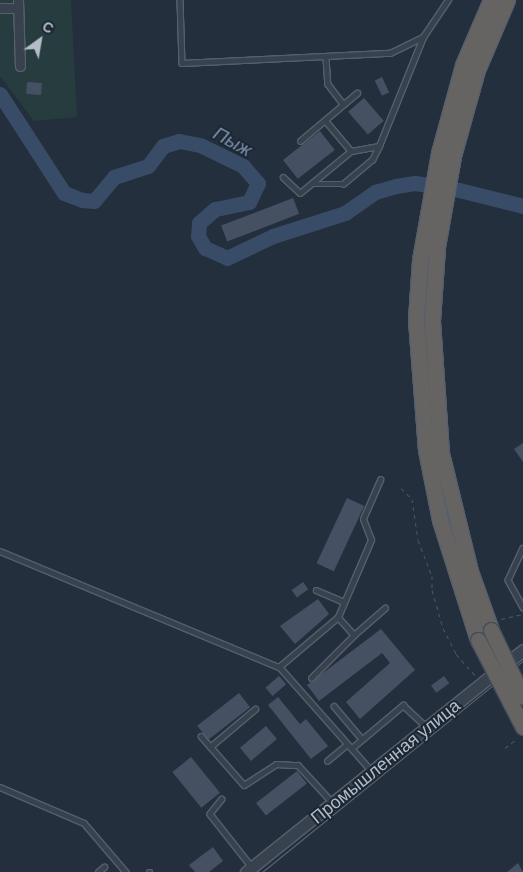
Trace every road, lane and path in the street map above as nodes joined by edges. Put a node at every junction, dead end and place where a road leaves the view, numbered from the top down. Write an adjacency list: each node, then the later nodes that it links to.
1 (180, 0): 8 (lane)
2 (448, 0): 7 (lane)
3 (491, 0): 16 (highway)
4 (507, 0): 16 (highway)
5 (18, 4): 6 (street); 9 (street)
6 (0, 8)
7 (423, 37): 8 (lane); 14 (lane)
8 (326, 58): 11 (lane)
9 (20, 66)
10 (357, 93): 11 (lane)
11 (344, 104): 12 (lane)
12 (325, 120): 13 (lane); 15 (lane)
13 (300, 141)
14 (379, 146): 15 (lane); 18 (lane)
15 (351, 151): 18 (lane)
16 (446, 155): 19 (highway)
17 (283, 177): 18 (lane)
18 (312, 184)
19 (435, 211): 30 (highway); 40 (highway, bridge)
20 (380, 480): 25 (lane)
21 (400, 488): 35 (path)
22 (523, 548): 26 (lane)
23 (0, 551): 33 (lane)
24 (316, 590): 25 (lane)
25 (344, 602): 29 (lane)
26 (523, 607)
27 (385, 608): 31 (lane)
28 (523, 614): 30 (path)
29 (338, 616): 31 (lane); 33 (lane)
30 (494, 625): 36 (highway, bridge)
31 (354, 635): 34 (lane)
32 (523, 650): 35 (street, Промышленная улица)
33 (279, 668): 43 (lane)
34 (311, 678)
35 (485, 682): 39 (street, Промышленная улица)
36 (523, 697)
37 (334, 706): 42 (lane)
38 (255, 709): 44 (lane)
39 (428, 728): 42 (lane); 48 (street, Промышленная улица)
40 (522, 731): 46 (path)
41 (201, 736): 44 (lane)
42 (362, 739): 45 (lane)
43 (346, 745): 45 (lane); 47 (lane)
44 (210, 747): 51 (lane)
45 (352, 748): 48 (lane)
46 (505, 748)
47 (327, 761)
48 (372, 772): 51 (street, Промышленная улица)
49 (0, 787): 55 (lane)
50 (222, 799): 53 (lane)
51 (333, 803): 53 (street, Промышленная улица)
52 (104, 867): 54 (lane)
53 (249, 870)
54 (98, 872)
55 (126, 872)

